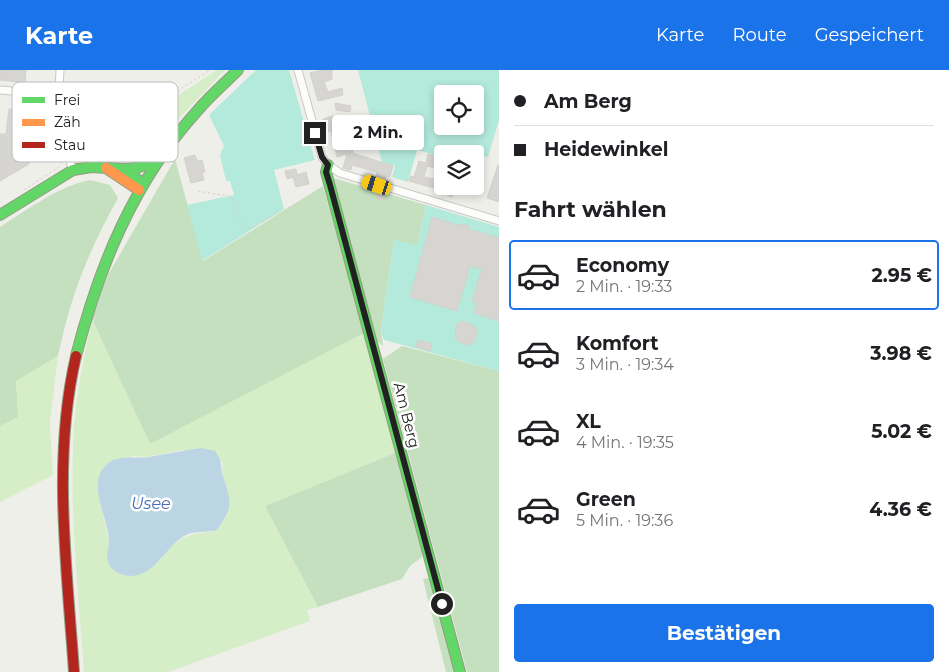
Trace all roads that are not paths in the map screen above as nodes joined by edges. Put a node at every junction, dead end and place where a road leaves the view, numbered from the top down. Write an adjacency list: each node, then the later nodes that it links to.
1 (238, 70): 3 (main road)
2 (298, 70): 8 (street)
3 (178, 134)
4 (70, 162): 7 (street)
5 (152, 162): 10 (main road)
6 (156, 162): 11 (main road)
7 (71, 165): 9 (main road); 12 (main road)
8 (328, 165): 13 (street); 15 (main road, Am Berg)
9 (106, 167): 10 (main road); 11 (main road)
10 (125, 169): 11 (main road)
11 (141, 187): 14 (main road)
12 (0, 215)
13 (499, 221)
14 (74, 672)
15 (460, 672)

